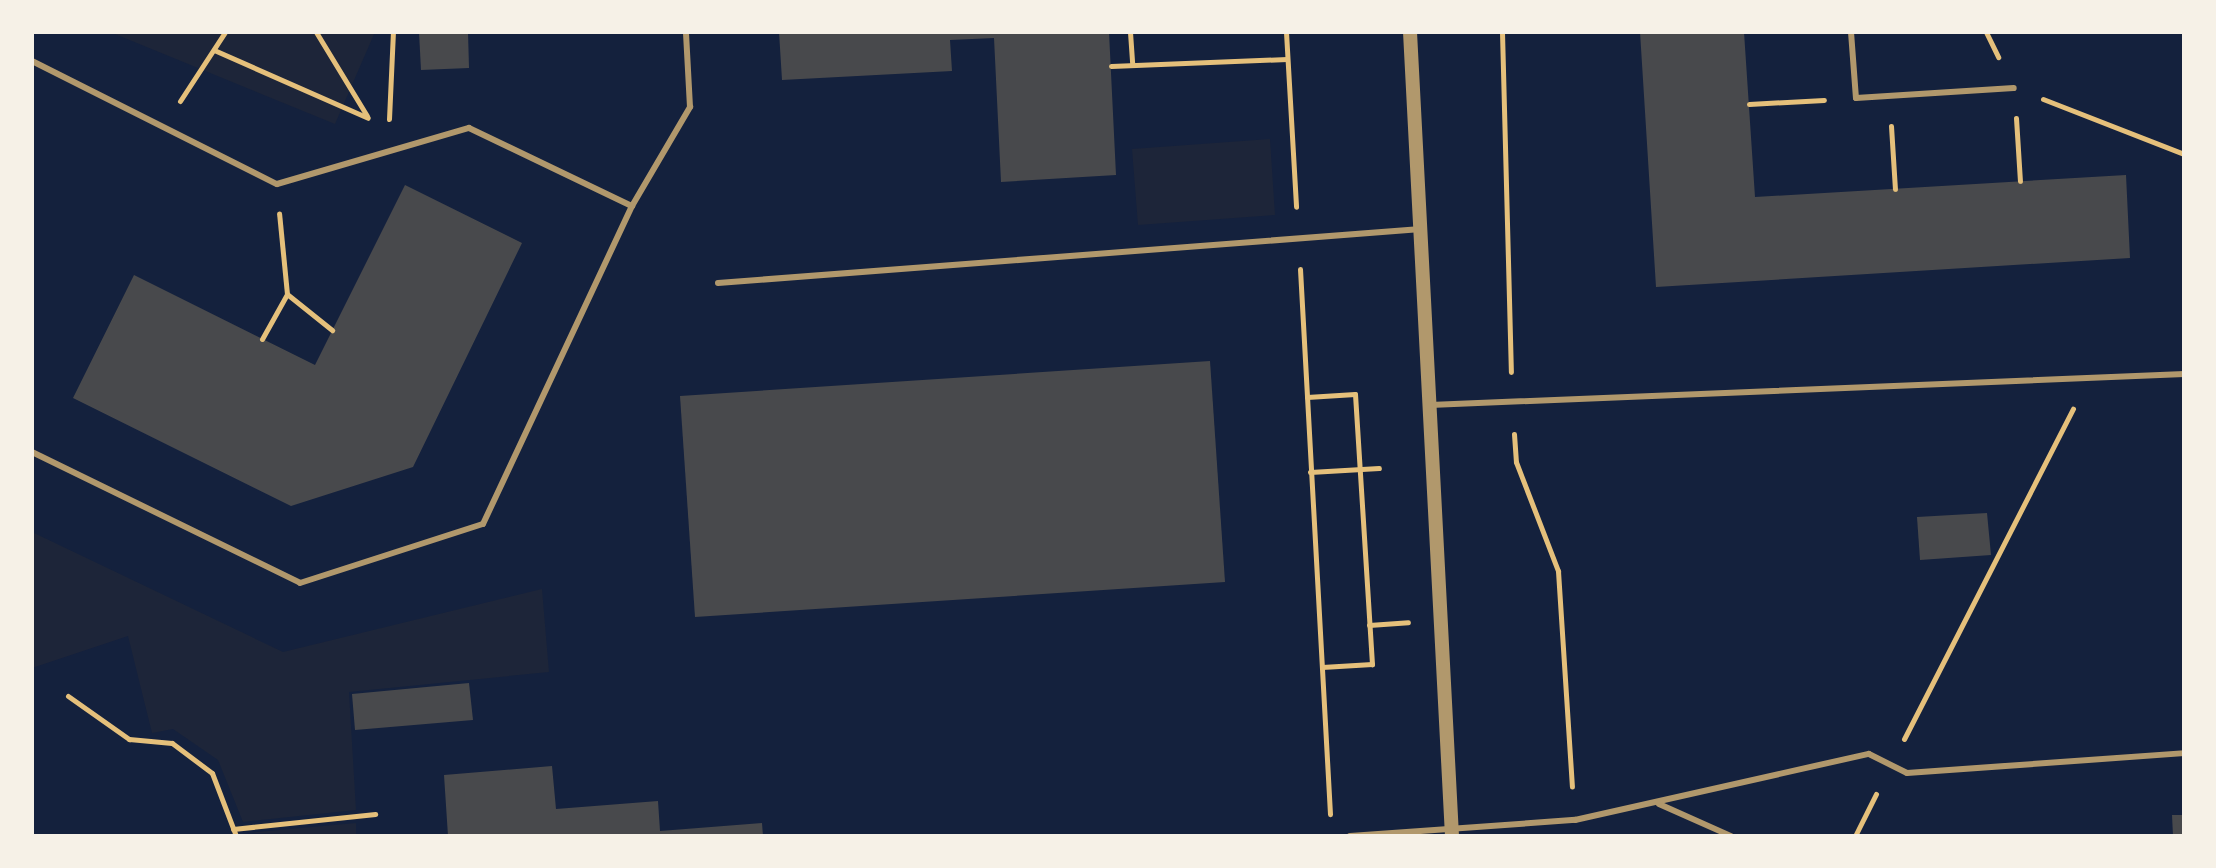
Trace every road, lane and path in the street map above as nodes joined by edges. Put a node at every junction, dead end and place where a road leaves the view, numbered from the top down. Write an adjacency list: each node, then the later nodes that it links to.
1 (225, 32): 11 (path)
2 (316, 32): 20 (path)
3 (393, 32): 22 (path)
4 (686, 32): 27 (lane)
5 (1130, 32): 14 (path)
6 (1286, 32): 12 (path)
7 (1410, 32): 28 (street)
8 (1502, 32): 37 (path)
9 (1851, 32): 18 (lane)
10 (1986, 32): 16 (path)
11 (214, 50): 20 (path); 21 (path)
12 (1287, 59): 14 (path); 29 (path)
13 (32, 61): 21 (lane)
14 (1132, 64): 15 (path)
15 (1111, 66)
16 (2014, 88): 17 (lane); 23 (path); 24 (path)
17 (1888, 96): 18 (lane); 26 (path)
18 (1856, 98): 19 (path)
19 (1749, 104)
20 (368, 118): 22 (path)
21 (163, 127): 25 (lane)
22 (388, 152): 25 (lane); 27 (lane)
23 (2184, 154)
24 (2020, 181)
25 (277, 184): 31 (path)
26 (1895, 189)
27 (632, 206): 39 (lane)
28 (1423, 229): 29 (lane); 38 (street)
29 (1298, 237): 30 (lane); 36 (path)
30 (718, 283)
31 (287, 294): 32 (path); 33 (path)
32 (332, 330)
33 (262, 339)
34 (2184, 374): 35 (lane)
35 (2088, 379): 37 (lane); 47 (path)
36 (1307, 397): 42 (path); 43 (path)
37 (1512, 404): 38 (lane)
38 (1430, 405): 52 (street)
39 (32, 452)
40 (1516, 462): 50 (path)
41 (1379, 468): 42 (path)
42 (1360, 469): 43 (path); 44 (path)
43 (1310, 472): 44 (path)
44 (1322, 667): 51 (path)
45 (68, 696): 53 (path)
46 (2184, 753): 47 (lane)
47 (1892, 763): 48 (lane); 56 (path)
48 (1659, 804): 50 (lane); 55 (lane)
49 (375, 814): 53 (path)
50 (1575, 820): 52 (lane)
51 (1334, 824)
52 (1452, 832): 54 (lane)
53 (234, 833)
54 (1350, 836)
55 (1731, 836)
56 (1855, 836)

